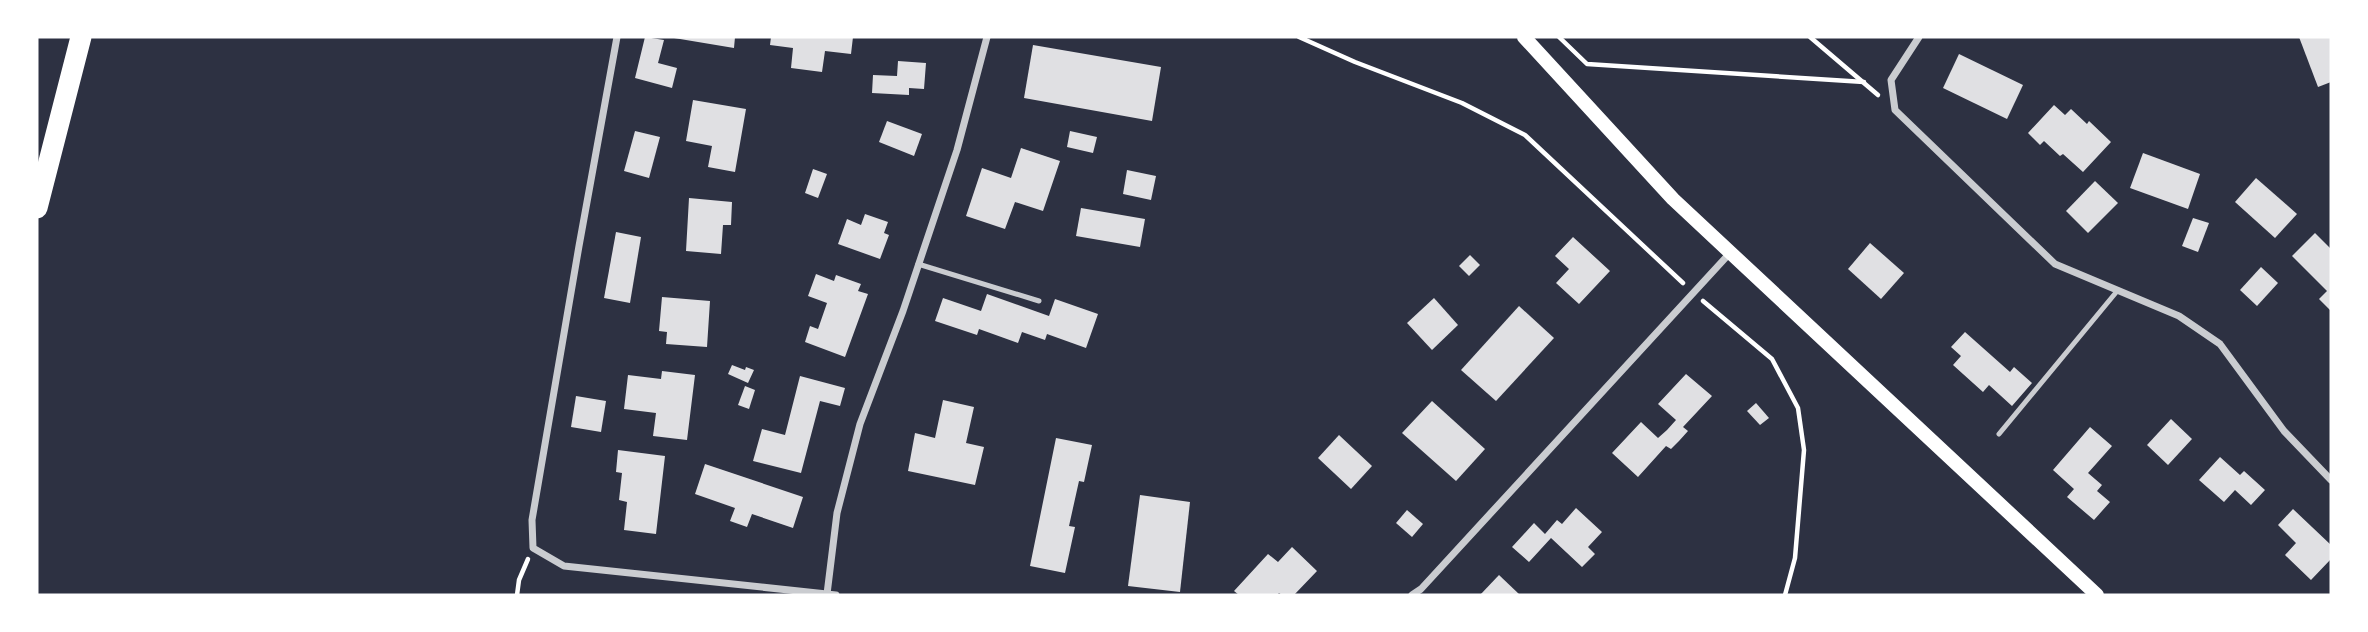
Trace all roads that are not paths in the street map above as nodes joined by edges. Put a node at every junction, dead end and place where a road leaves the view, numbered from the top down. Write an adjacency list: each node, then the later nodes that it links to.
1 (81, 37): 6 (highway)
2 (617, 37): 13 (street)
3 (987, 37): 8 (street)
4 (1524, 37): 7 (main road)
5 (1919, 37): 9 (street)
6 (37, 208)
7 (1731, 253): 14 (street); 15 (main road)
8 (918, 264): 10 (lane); 13 (street)
9 (2118, 289): 11 (lane); 12 (street)
10 (1039, 301)
11 (1999, 434)
12 (2331, 480)
13 (831, 595)
14 (1412, 595)
15 (2098, 595)

